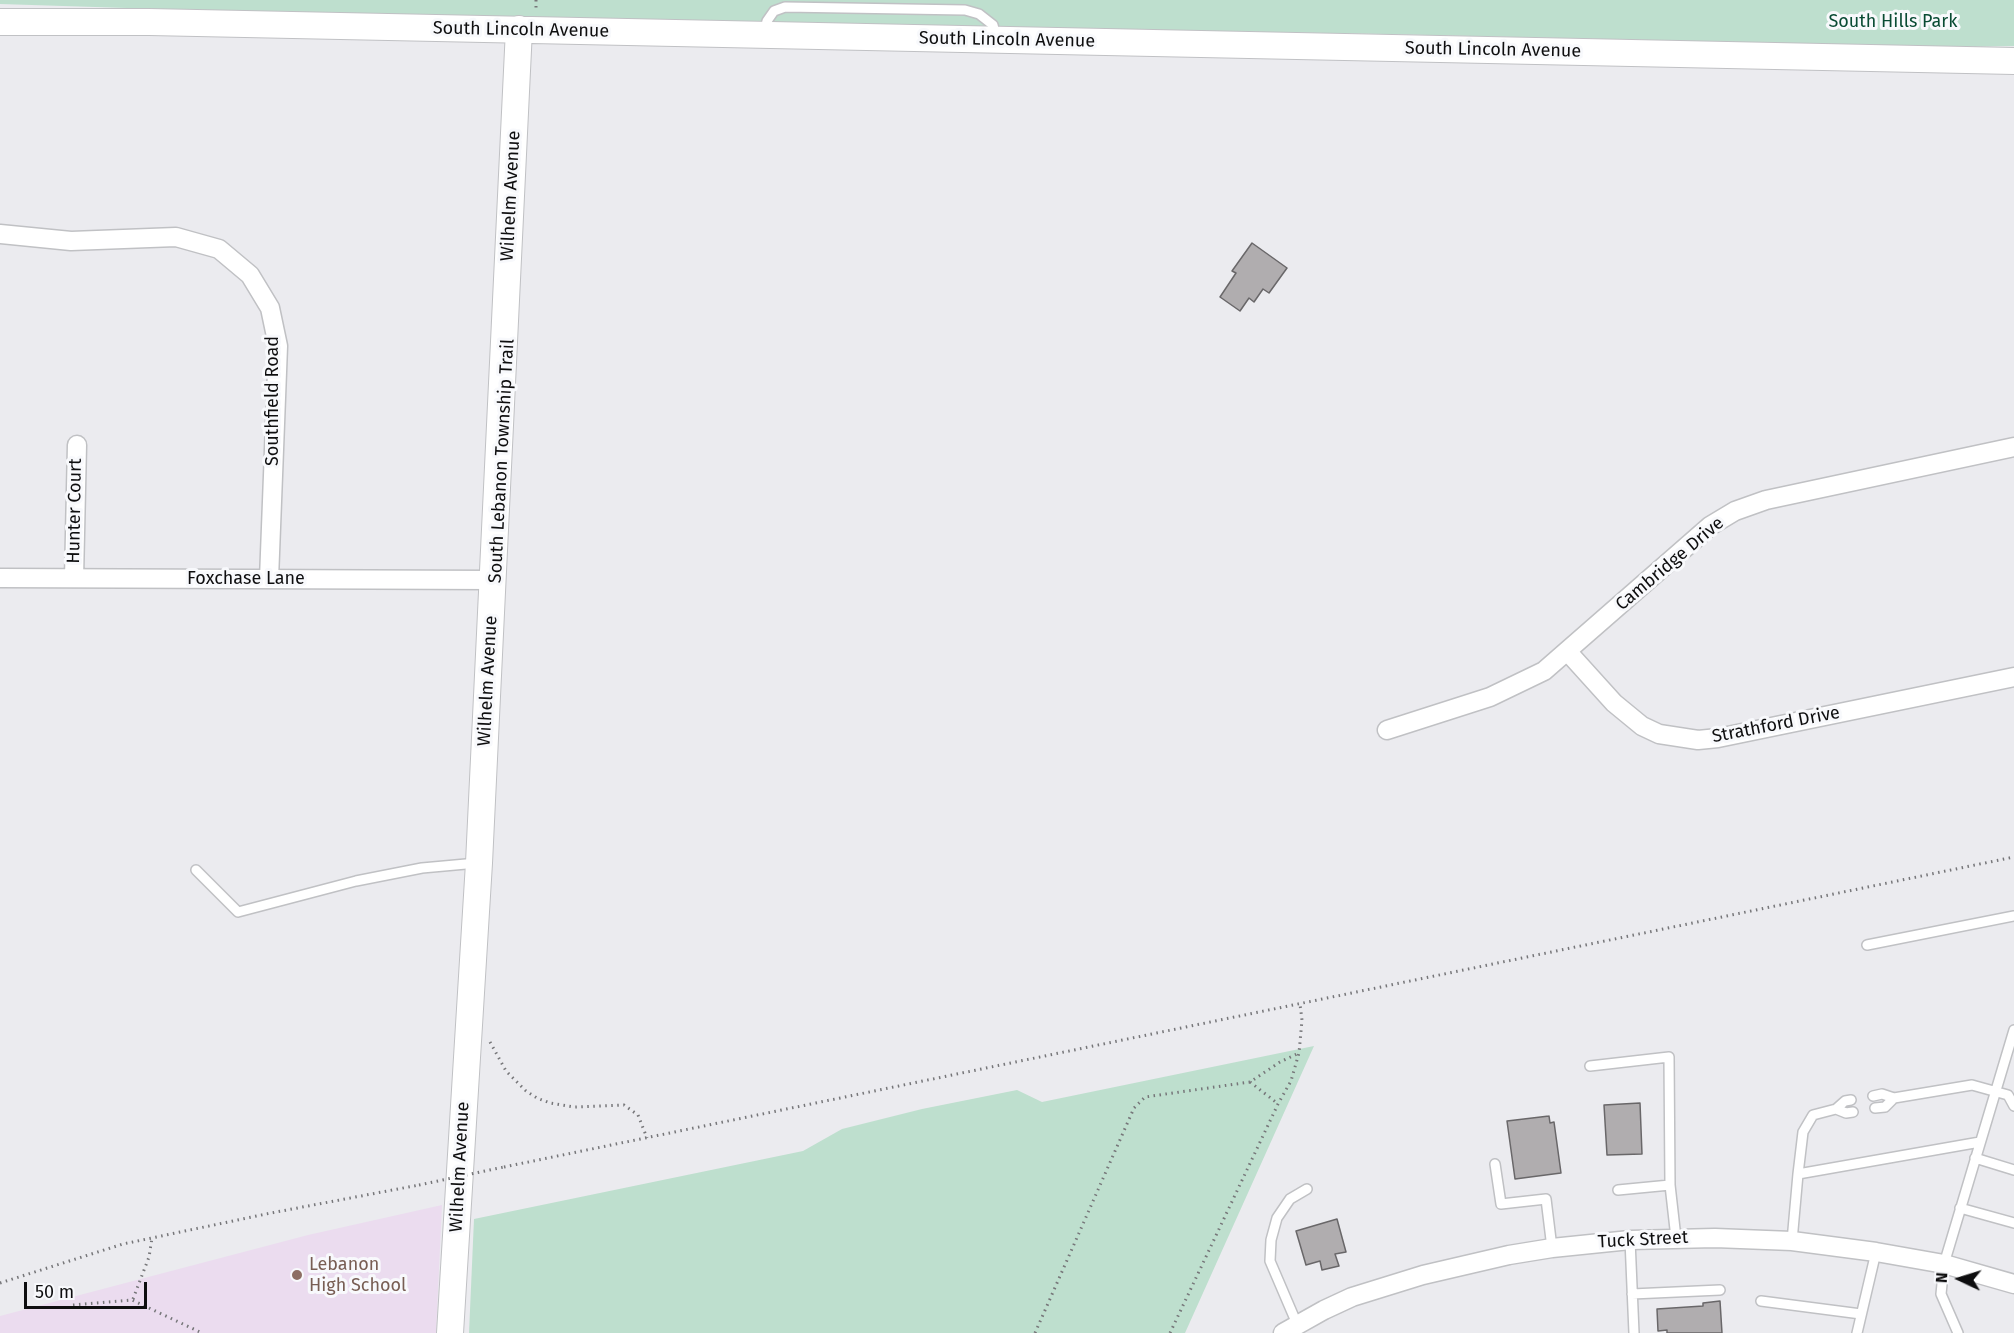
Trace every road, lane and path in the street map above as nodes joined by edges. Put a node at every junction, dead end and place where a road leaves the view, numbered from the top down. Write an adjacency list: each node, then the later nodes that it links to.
1 (536, 0): 3 (path)
2 (0, 22): 3 (main road, South Lincoln Avenue)
3 (527, 30): 4 (main road, South Lincoln Avenue); 11 (main road, Wilhelm Avenue)
4 (2014, 61)
5 (0, 234): 10 (street, Southfield Road)
6 (77, 445): 9 (street, Hunter Court)
7 (2014, 447): 12 (street, Cambridge Drive)
8 (0, 578): 9 (street, Foxchase Lane)
9 (74, 578): 10 (street, Foxchase Lane)
10 (269, 579): 11 (street, Foxchase Lane)
11 (493, 580): 16 (main road, Wilhelm Avenue)
12 (1568, 651): 13 (street, Strathford Drive); 14 (street, Cambridge Drive)
13 (2014, 677)
14 (1387, 730)
15 (2014, 857): 20 (path)
16 (479, 863): 17 (lane); 63 (main road, Wilhelm Avenue)
17 (196, 870)
18 (2014, 916): 19 (lane)
19 (1867, 945)
20 (1300, 1004): 23 (path); 35 (path)
21 (2014, 1030): 26 (lane)
22 (489, 1040): 35 (path)
23 (1299, 1053): 25 (path); 30 (path)
24 (1590, 1066): 41 (lane)
25 (1250, 1082): 30 (path); 64 (path)
26 (1995, 1091): 28 (lane); 31 (lane); 36 (lane)
27 (1873, 1096): 28 (lane)
28 (1894, 1098): 32 (lane)
29 (1851, 1100): 33 (lane)
30 (1278, 1104): 65 (path)
31 (2014, 1106)
32 (1875, 1108)
33 (1836, 1109): 34 (lane); 40 (lane)
34 (1853, 1112)
35 (646, 1138): 46 (path, bridge)
36 (1980, 1142): 37 (lane); 40 (lane)
37 (1975, 1158): 39 (lane); 44 (lane)
38 (1495, 1164): 50 (lane)
39 (2014, 1170)
40 (1798, 1174): 49 (lane)
41 (1670, 1185): 43 (lane); 47 (lane)
42 (1307, 1189): 61 (lane)
43 (1618, 1190)
44 (1960, 1208): 45 (lane); 52 (lane)
45 (2014, 1223)
46 (152, 1238): 53 (path); 57 (path)
47 (1677, 1238): 48 (street, Tuck Street); 49 (street, Tuck Street)
48 (1630, 1240): 50 (street, Tuck Street); 56 (lane)
49 (1791, 1240): 51 (street, Tuck Street)
50 (1552, 1248): 61 (street, Tuck Street)
51 (1876, 1252): 52 (street, Tuck Street); 60 (lane)
52 (1944, 1264): 54 (street, Tuck Street); 68 (lane)
53 (0, 1283)
54 (2014, 1284)
55 (1720, 1290): 56 (lane)
56 (1632, 1294): 66 (lane)
57 (132, 1300): 59 (path); 62 (path)
58 (1761, 1300): 60 (lane)
59 (73, 1305)
60 (1861, 1314): 67 (lane)
61 (1290, 1328)
62 (202, 1333)
63 (450, 1333)
64 (1035, 1333)
65 (1170, 1333)
66 (1634, 1333)
67 (1857, 1333)
68 (1958, 1333)

